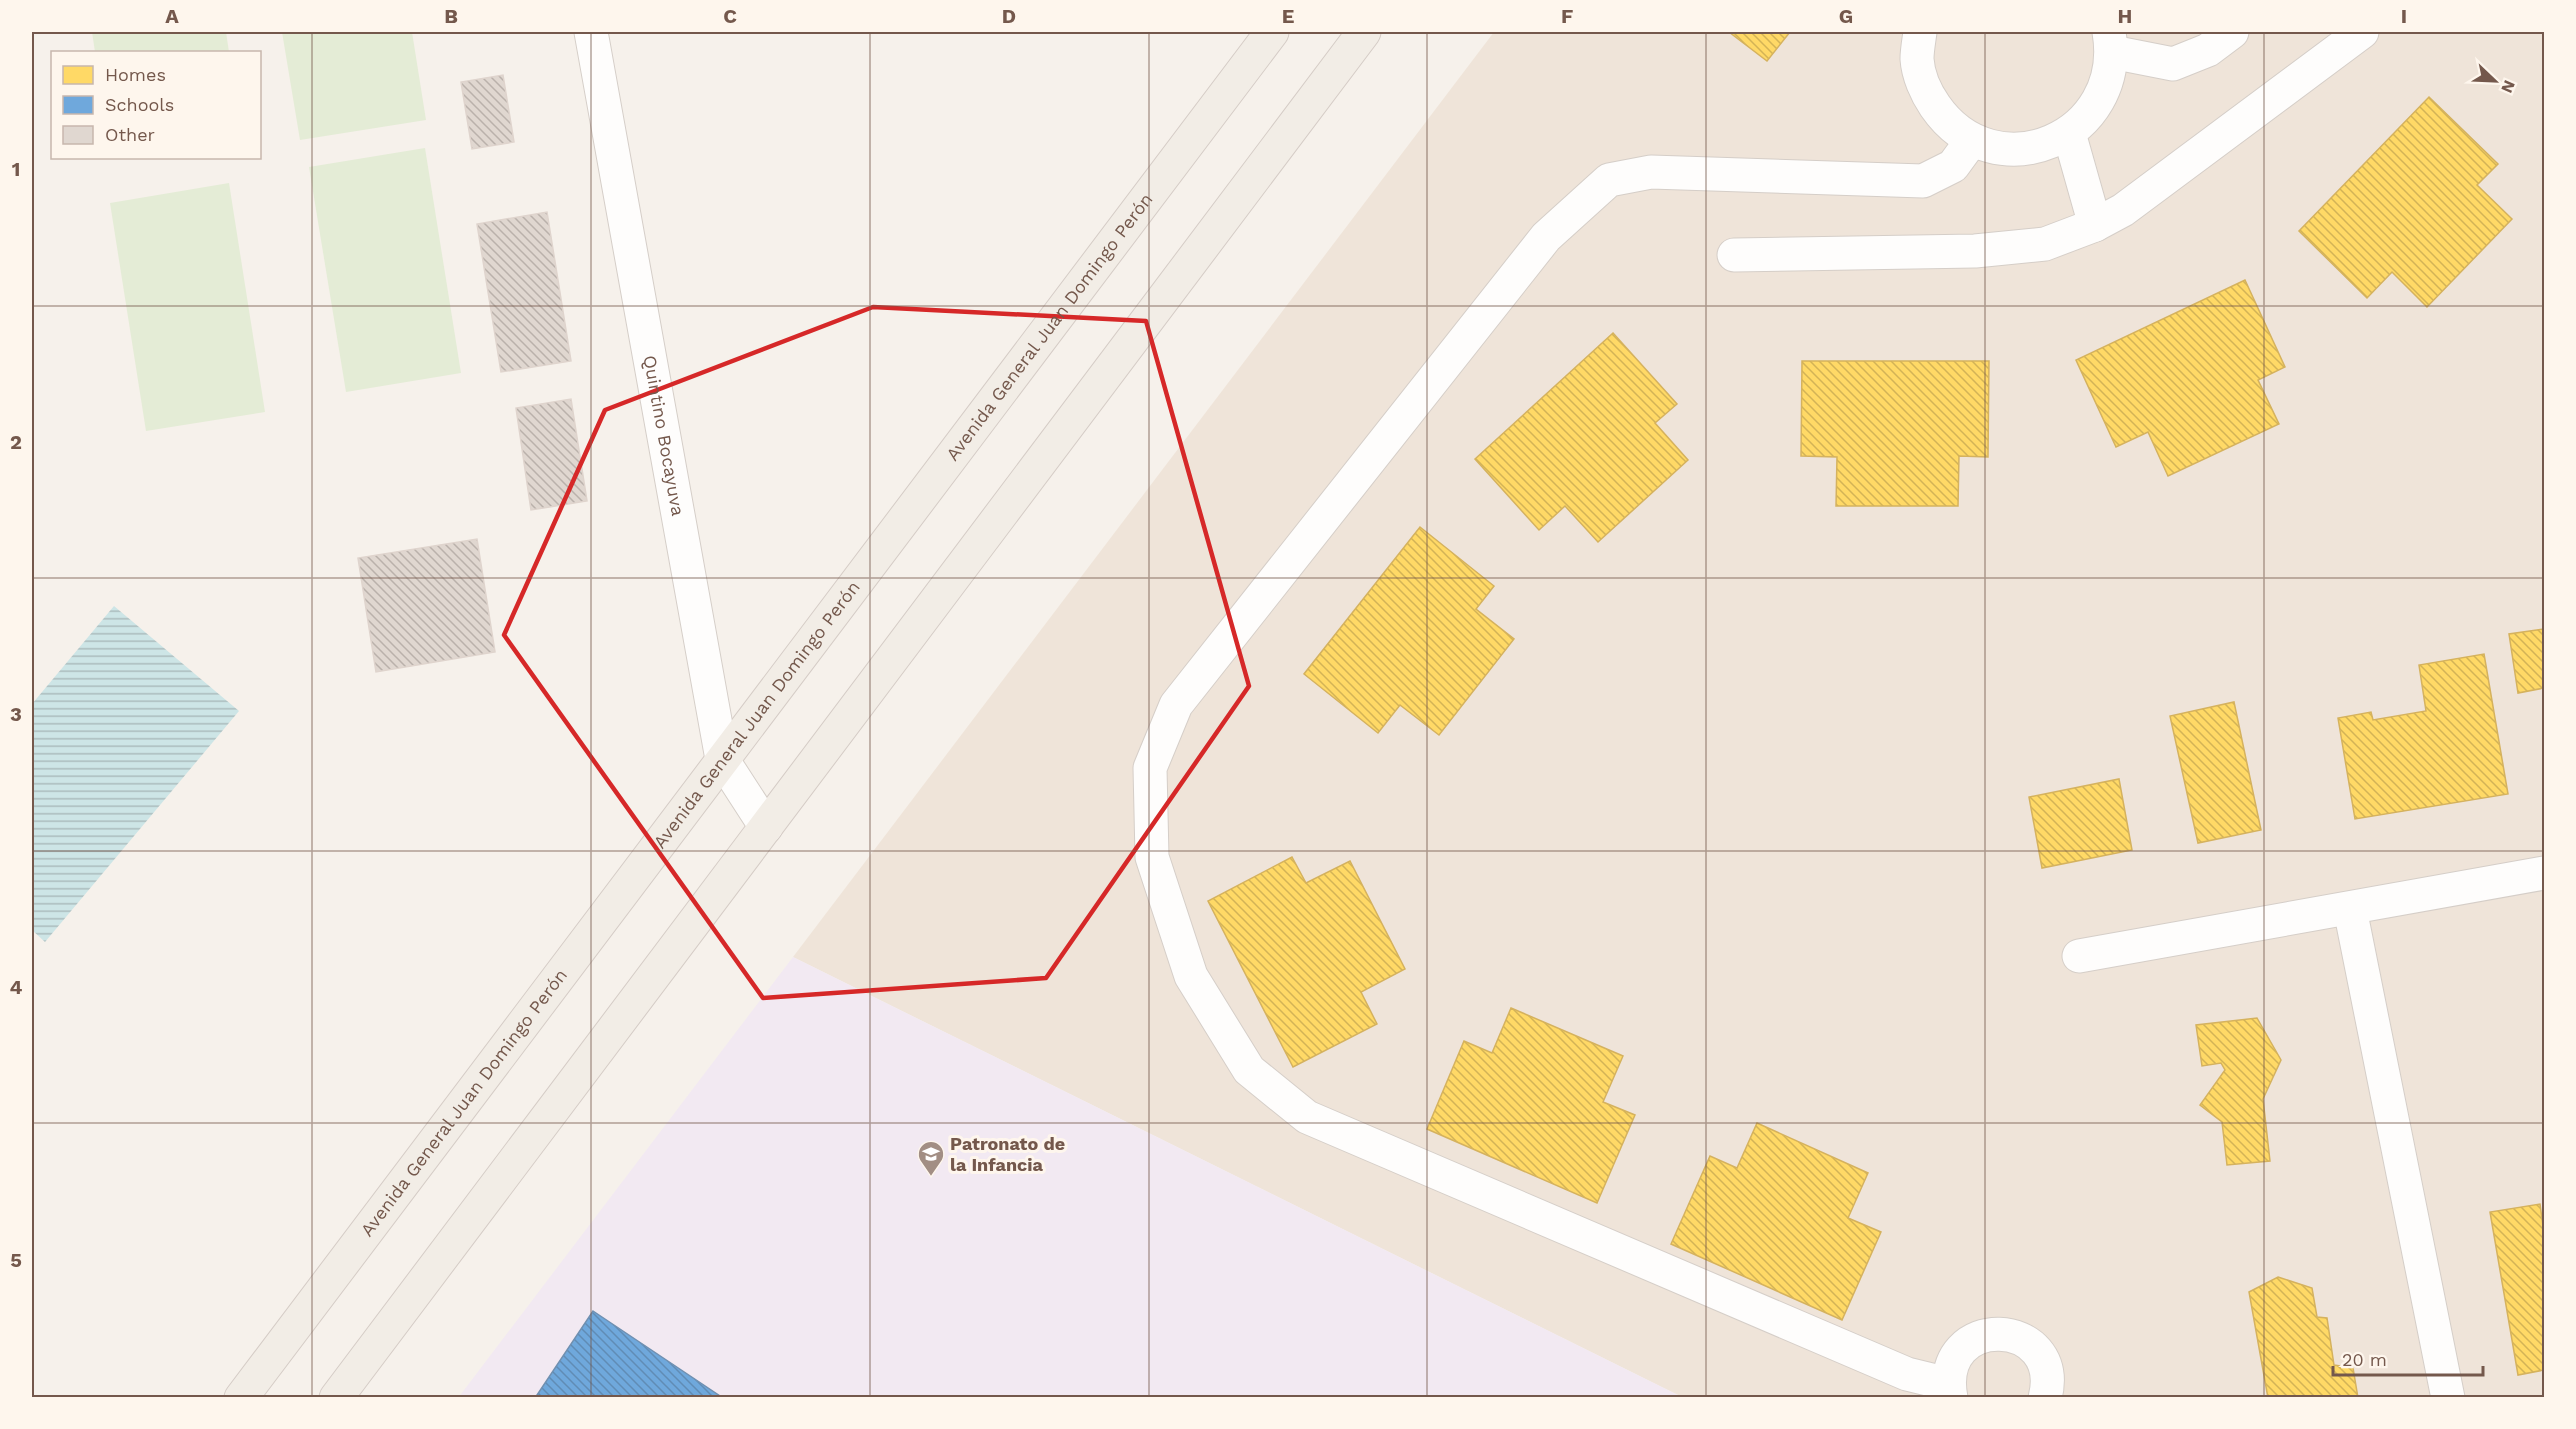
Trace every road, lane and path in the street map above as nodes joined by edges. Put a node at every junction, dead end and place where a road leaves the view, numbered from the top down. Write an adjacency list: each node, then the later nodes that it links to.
1 (591, 32): 12 (street, Quintino Bocayuva)
2 (1272, 32): 12 (main road, Avenida General Juan Domingo Perón)
3 (1364, 32): 13 (main road)
4 (1920, 32): 9 (street)
5 (2232, 32): 7 (street)
6 (2362, 32): 10 (street)
7 (2111, 42): 8 (street)
8 (2069, 133): 9 (street); 10 (street)
9 (1972, 140): 17 (street)
10 (2095, 225): 11 (street)
11 (1734, 255)
12 (722, 759): 13 (street, Quintino Bocayuva); 18 (main road, Avenida General Juan Domingo Perón)
13 (765, 827): 19 (main road)
14 (2544, 873): 15 (street)
15 (2350, 909): 16 (street); 21 (street)
16 (2079, 956)
17 (1949, 1391): 20 (street)
18 (241, 1398)
19 (336, 1398)
20 (2045, 1398)
21 (2448, 1398)

